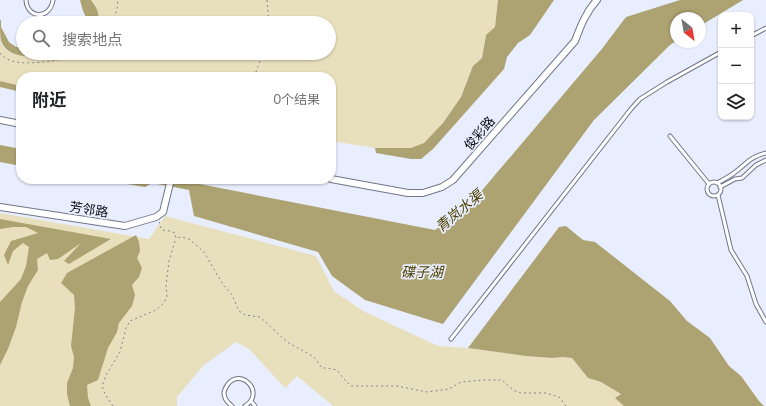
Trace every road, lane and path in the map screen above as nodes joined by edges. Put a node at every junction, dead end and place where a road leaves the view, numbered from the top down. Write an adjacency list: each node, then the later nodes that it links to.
1 (26, 0): 2 (lane)
2 (52, 0)
3 (118, 0): 6 (path)
4 (267, 0): 7 (path)
5 (597, 0): 20 (street, 俊彩路)
6 (115, 16)
7 (269, 16)
8 (766, 28): 9 (lane)
9 (754, 34)
10 (0, 53): 12 (path)
11 (718, 54): 30 (lane)
12 (54, 60)
13 (260, 60): 14 (path)
14 (256, 72)
15 (0, 120): 16 (street)
16 (16, 123)
17 (670, 136): 23 (lane)
18 (766, 153): 21 (lane)
19 (766, 160): 24 (lane)
20 (336, 180)
21 (718, 183): 23 (lane); 24 (lane)
22 (170, 184): 27 (street)
23 (709, 184): 25 (lane)
24 (720, 187): 25 (lane)
25 (718, 195): 29 (lane)
26 (0, 207): 27 (street, 芳邻路)
27 (163, 212): 28 (path)
28 (176, 238): 32 (path); 36 (path)
29 (766, 322)
30 (451, 339)
31 (251, 401): 33 (lane); 34 (lane); 35 (lane)
32 (114, 406)
33 (232, 406)
34 (245, 406)
35 (255, 406)
36 (566, 406)

